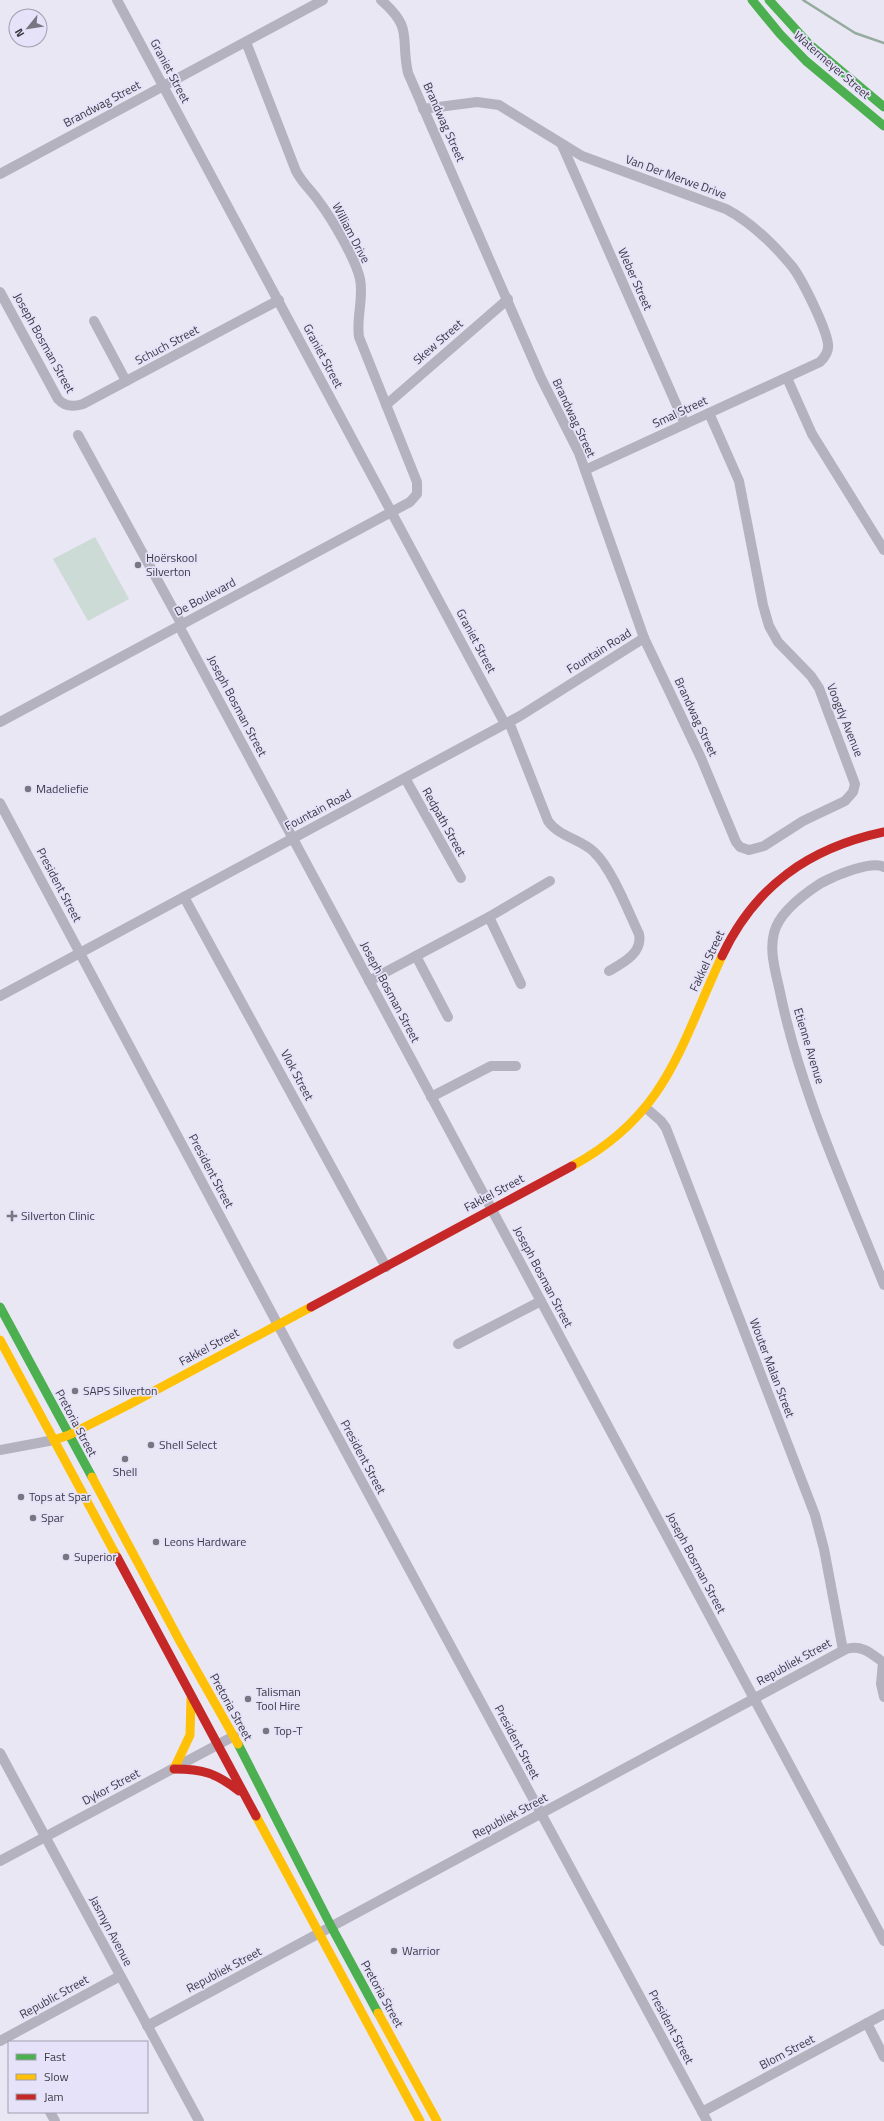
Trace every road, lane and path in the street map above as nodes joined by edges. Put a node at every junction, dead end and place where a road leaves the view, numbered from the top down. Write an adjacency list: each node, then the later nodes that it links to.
1 (117, 0): 7 (street, Graniet Street)
2 (322, 0): 6 (street, Brandwag Street)
3 (381, 0): 9 (street, Brandwag Street)
4 (752, 0): 10 (main road, Watermeyer Street)
5 (769, 0): 8 (main road, Watermeyer Street)
6 (246, 42): 7 (street, Brandwag Street); 20 (street, William Drive)
7 (163, 86): 12 (street, Brandwag Street); 15 (street, Graniet Street)
8 (884, 107)
9 (423, 109): 11 (street, Van Der Merwe Drive); 14 (street, Brandwag Street)
10 (884, 126)
11 (562, 145): 17 (street, Van Der Merwe Drive); 22 (street, Weber Street)
12 (0, 174)
13 (0, 292): 19 (street, Joseph Bosman Street)
14 (508, 299): 20 (street, Skew Street); 24 (street, Brandwag Street)
15 (279, 300): 18 (street, Schuch Street); 26 (street, Graniet Street)
16 (94, 322): 18 (street)
17 (787, 378): 21 (street, Smal Street); 27 (street)
18 (126, 381): 19 (street, Schuch Street)
19 (66, 405)
20 (386, 405): 25 (street, William Drive)
21 (709, 413): 22 (street, Smal Street); 36 (street, Voogdy Avenue)
22 (685, 424): 24 (street, Smal Street)
23 (78, 435): 28 (street, Joseph Bosman Street)
24 (584, 470): 29 (street, Brandwag Street)
25 (418, 491): 26 (street, De Boulevard)
26 (391, 512): 28 (street, De Boulevard); 31 (street, Graniet Street)
27 (884, 550)
28 (180, 625): 30 (street, De Boulevard); 35 (street, Joseph Bosman Street)
29 (644, 638): 31 (street, Fountain Road); 36 (street, Brandwag Street)
30 (0, 722)
31 (507, 723): 32 (street, Fountain Road); 44 (street, Graniet Street)
32 (405, 778): 35 (street, Fountain Road); 38 (street, Redpath Street)
33 (0, 803): 42 (street, President Street)
34 (884, 832): 51 (main road, Fakkel Street)
35 (293, 838): 40 (street, Fountain Road); 45 (street, Joseph Bosman Street)
36 (744, 849)
37 (881, 866): 54 (street, Etienne Avenue)
38 (461, 878)
39 (550, 881): 41 (street)
40 (184, 897): 42 (street, Fountain Road); 53 (street, Vlok Street)
41 (489, 917): 43 (street); 46 (street)
42 (80, 952): 47 (street, Fountain Road); 57 (street, President Street)
43 (416, 956): 45 (street); 48 (street)
44 (609, 971)
45 (369, 981): 50 (street, Joseph Bosman Street)
46 (521, 984)
47 (0, 996)
48 (448, 1017)
49 (516, 1066): 50 (street)
50 (431, 1097): 52 (street, Joseph Bosman Street)
51 (646, 1108): 52 (main road, Fakkel Street); 63 (street, Wouter Malan Street)
52 (492, 1209): 53 (main road, Fakkel Street); 55 (street, Joseph Bosman Street)
53 (386, 1267): 57 (main road, Fakkel Street)
54 (884, 1285)
55 (541, 1301): 59 (street); 67 (street, Joseph Bosman Street)
56 (0, 1308): 60 (main road, Pretoria Street)
57 (278, 1324): 60 (main road, Fakkel Street); 73 (street, President Street)
58 (0, 1340): 61 (main road)
59 (458, 1344)
60 (69, 1435): 61 (main road, Fakkel Street); 68 (main road, Pretoria Street)
61 (54, 1440): 62 (street, Fakkel Street); 65 (main road)
62 (0, 1450)
63 (843, 1650): 64 (street, Republiek Street); 67 (street, Republiek Street)
64 (883, 1662): 66 (street)
65 (191, 1694): 69 (main road); 71 (main road)
66 (884, 1697)
67 (754, 1699): 73 (street, Republiek Street); 78 (street, Joseph Bosman Street)
68 (234, 1736): 69 (street, Dykor Street); 76 (main road, Pretoria Street)
69 (218, 1745): 71 (street, Dykor Street); 72 (main road)
70 (0, 1753): 74 (street, Jasmyn Avenue)
71 (174, 1769): 72 (main road); 74 (street, Dykor Street)
72 (245, 1797): 77 (main road)
73 (541, 1815): 76 (street, Republiek Street); 85 (street, President Street)
74 (46, 1836): 75 (street, Dykor Street); 79 (street, Jasmyn Avenue)
75 (0, 1861)
76 (332, 1928): 77 (street, Republiek Street); 88 (main road, Pretoria Street)
77 (319, 1934): 82 (street, Republiek Street); 87 (main road)
78 (884, 1941)
79 (120, 1976): 82 (street, Jasmyn Avenue); 83 (street, Republic Street)
80 (884, 2014): 81 (street, Blom Street)
81 (867, 2023): 84 (street); 85 (street, Blom Street)
82 (147, 2026): 86 (street, Jasmyn Avenue)
83 (7, 2040)
84 (884, 2057)
85 (705, 2117)
86 (199, 2121)
87 (420, 2121)
88 (437, 2121)

